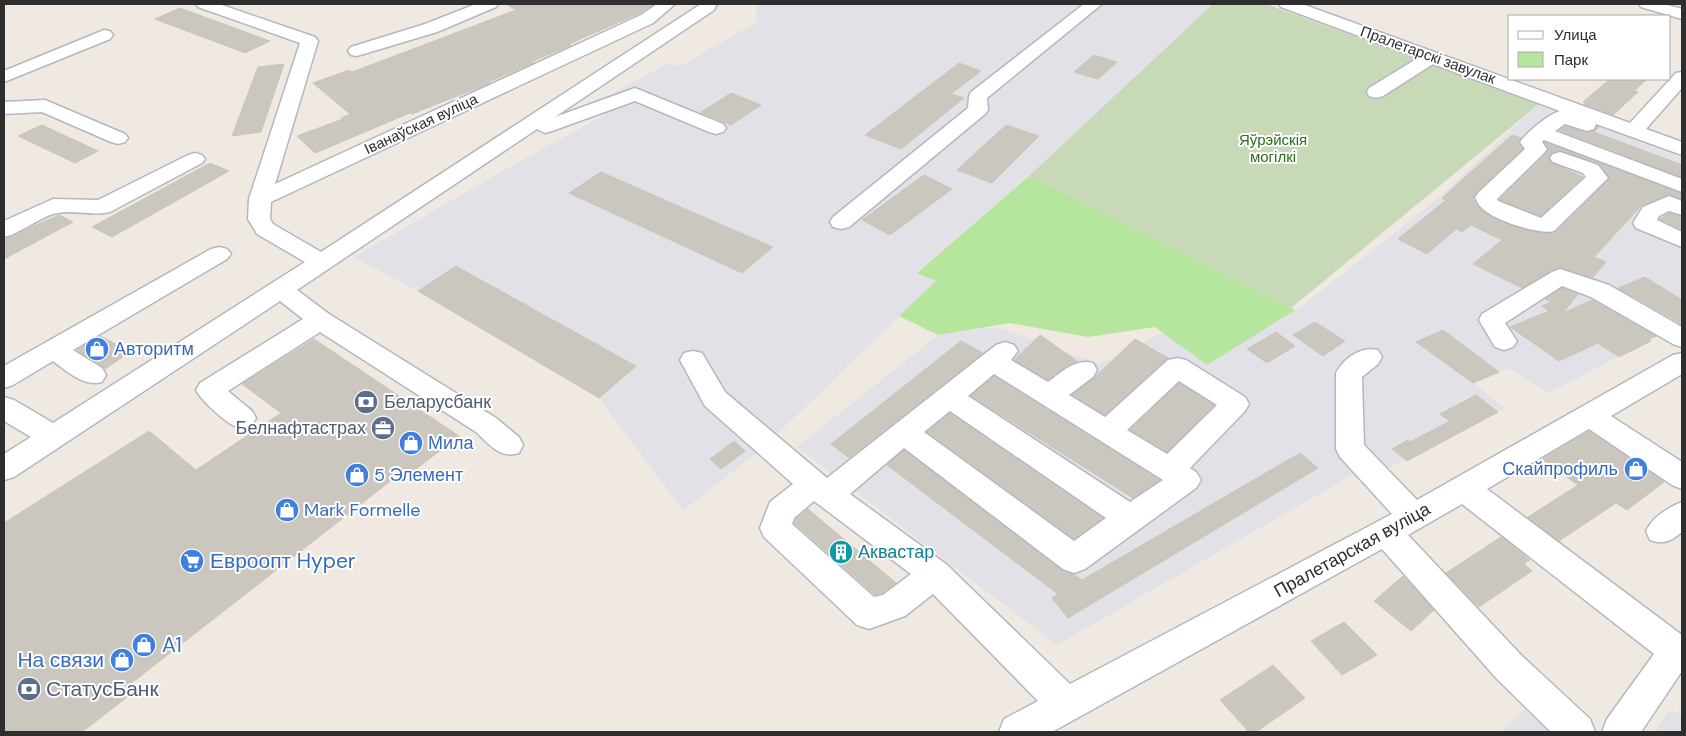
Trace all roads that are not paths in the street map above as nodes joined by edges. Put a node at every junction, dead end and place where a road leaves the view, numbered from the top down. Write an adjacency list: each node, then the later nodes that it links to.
1 (204, 4): 25 (street)
2 (490, 4): 10 (street)
3 (667, 4): 25 (street, Іванаўская вуліца)
4 (709, 4): 20 (street)
5 (1094, 4): 27 (street)
6 (1287, 4): 11 (street, Пралетарскі завулак)
7 (1647, 4): 8 (street)
8 (1682, 14)
9 (104, 35): 12 (street)
10 (357, 51)
11 (1432, 57): 14 (street); 17 (street, Пралетарскі завулак)
12 (4, 77)
13 (1682, 77): 17 (street)
14 (1376, 92)
15 (4, 108): 18 (street)
16 (716, 128): 20 (street)
17 (1633, 131): 21 (street, Пралетарскі завулак)
18 (118, 138)
19 (1539, 140): 19 (street); 23 (lane); 24 (lane)
20 (507, 141): 31 (street)
21 (1682, 148)
22 (195, 159): 28 (street)
23 (1682, 160)
24 (1682, 186)
25 (260, 200): 31 (street)
26 (1682, 209): 29 (street)
27 (841, 222)
28 (4, 230)
29 (1682, 240)
30 (220, 254): 36 (street)
31 (322, 262): 32 (street)
32 (280, 289): 33 (street); 50 (street)
33 (320, 320): 47 (street); 51 (street)
34 (1682, 338): 35 (street)
35 (1504, 341)
36 (55, 350): 41 (street); 42 (street)
37 (1369, 357): 57 (street)
38 (693, 360): 56 (street)
39 (1682, 362): 46 (street, Пралетарская вуліца)
40 (1084, 370): 43 (street)
41 (93, 374)
42 (4, 378)
43 (1048, 396): 44 (street); 48 (street)
44 (950, 397): 49 (street); 58 (street)
45 (4, 407): 50 (street)
46 (1590, 416): 54 (street); 55 (street, Пралетарская вуліца)
47 (242, 418)
48 (1107, 432): 53 (street); 53 (street)
49 (904, 433): 56 (street); 58 (street)
50 (53, 436): 52 (street)
51 (509, 445)
52 (4, 469)
53 (1169, 470): 58 (street)
54 (1682, 477)
55 (1463, 488): 57 (street, Пралетарская вуліца); 64 (street)
56 (821, 490): 60 (street); 60 (street)
57 (1414, 517): 59 (street, Пралетарская вуліца)
58 (1130, 518)
59 (1386, 532): 61 (street, Пралетарская вуліца); 63 (street)
60 (935, 574): 61 (street)
61 (1067, 706): 62 (street, Пралетарская вуліца)
62 (1018, 732)
63 (1577, 732)
64 (1620, 732)

